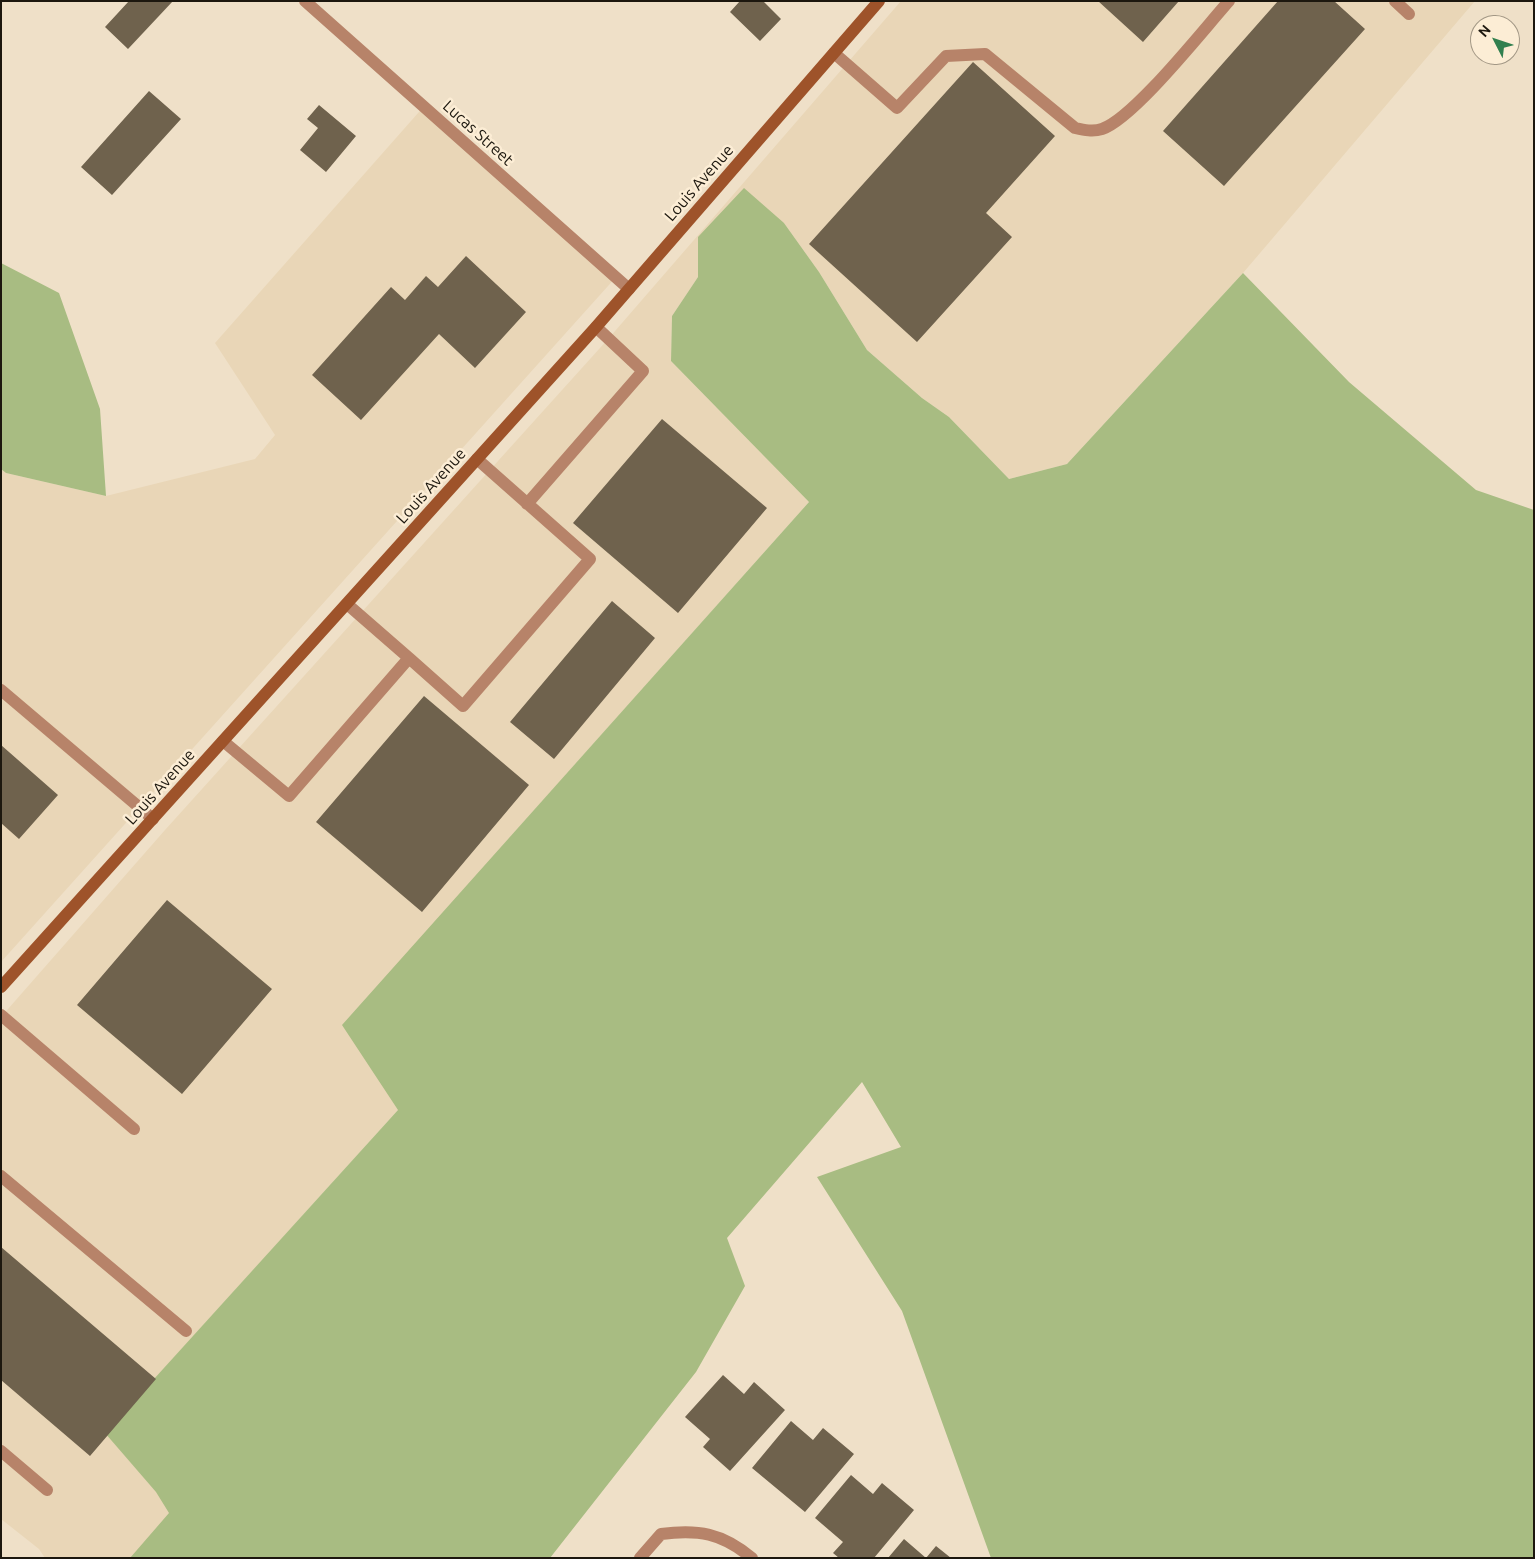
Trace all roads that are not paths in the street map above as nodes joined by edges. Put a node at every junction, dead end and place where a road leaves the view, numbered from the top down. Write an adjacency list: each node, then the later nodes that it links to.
1 (305, 1): 7 (street, Lucas Street)
2 (879, 1): 6 (street, Louis Avenue)
3 (1229, 1): 6 (street)
4 (1395, 1): 5 (street)
5 (1409, 14)
6 (834, 53): 7 (street, Louis Avenue)
7 (629, 289): 8 (street, Louis Avenue)
8 (596, 327): 9 (street, Louis Avenue); 10 (street)
9 (477, 460): 10 (street); 11 (street, Louis Avenue)
10 (527, 504): 12 (street)
11 (347, 604): 12 (street); 14 (street, Louis Avenue)
12 (409, 658): 14 (street)
13 (1, 690): 15 (street)
14 (223, 741): 15 (street, Louis Avenue)
15 (153, 819): 16 (street, Louis Avenue)
16 (1, 987)
17 (1, 1015): 18 (street)
18 (134, 1129)
19 (1, 1176): 20 (street)
20 (186, 1331)
21 (1, 1451): 22 (street)
22 (47, 1490)
23 (640, 1558): 24 (street)
24 (752, 1558)

